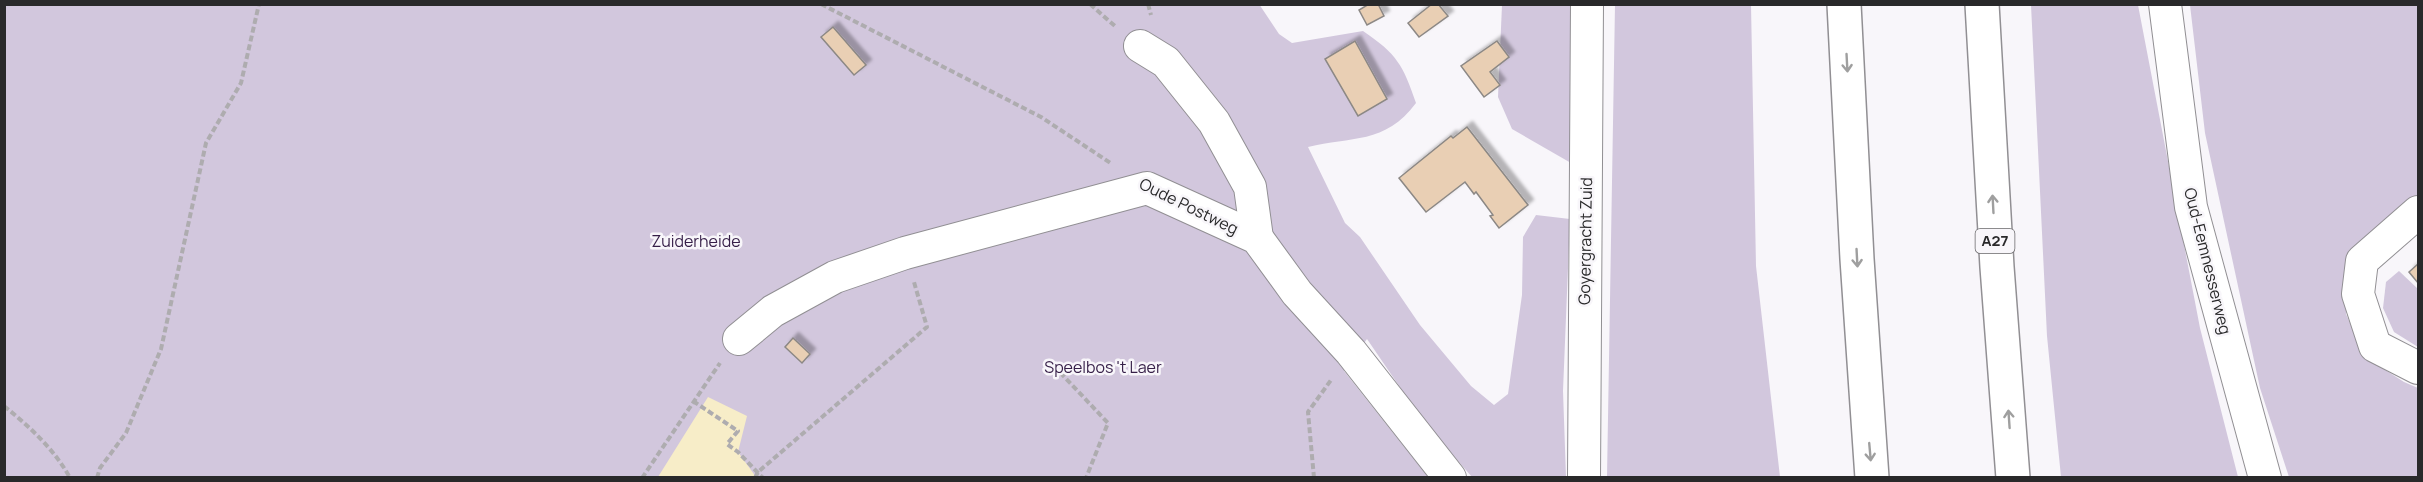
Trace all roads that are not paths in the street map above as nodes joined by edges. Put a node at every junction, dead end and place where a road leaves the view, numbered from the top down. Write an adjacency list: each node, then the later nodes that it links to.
1 (1587, 4): 11 (street, Goyergracht Zuid)
2 (1844, 4): 12 (highway, one-way to 12)
3 (1982, 4): 13 (highway, A27, one-way to 3)
4 (2165, 4): 14 (street, Oud-Eemnesserweg)
5 (1140, 46): 7 (street)
6 (2418, 212): 9 (street)
7 (1257, 238): 8 (street, Oude Postweg); 10 (street, Oude Postweg)
8 (739, 339)
9 (2418, 369)
10 (1450, 477)
11 (1584, 477)
12 (1872, 477)
13 (2013, 477)
14 (2265, 477)

